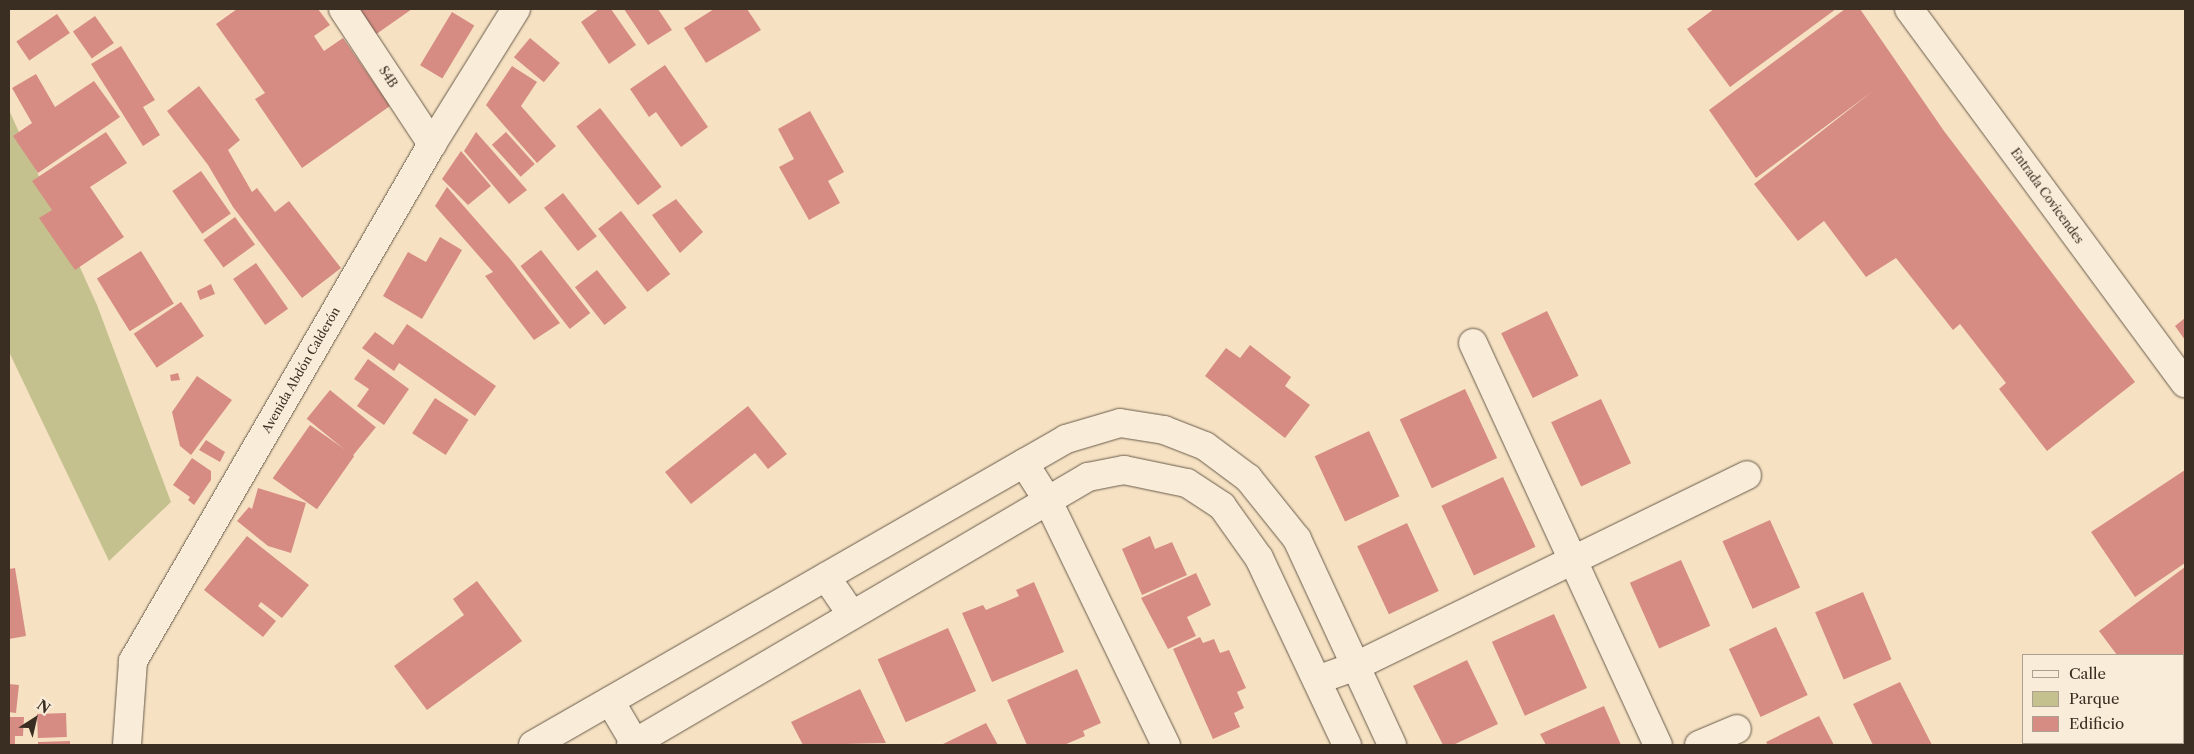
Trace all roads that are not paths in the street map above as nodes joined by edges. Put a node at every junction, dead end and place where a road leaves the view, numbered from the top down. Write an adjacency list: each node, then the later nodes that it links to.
1 (343, 9): 4 (street, S4B)
2 (516, 9): 4 (street, Avenida Abdón Calderón)
3 (1909, 9): 6 (street, Entrada Covicendes)
4 (432, 144): 18 (street, Avenida Abdón Calderón)
5 (1473, 344): 10 (street)
6 (2185, 383)
7 (1024, 463): 9 (street); 11 (street); 13 (street)
8 (1747, 474): 10 (street)
9 (1048, 501): 12 (street); 14 (street); 20 (street)
10 (1573, 559): 13 (street); 23 (street)
11 (826, 577): 12 (street); 15 (street)
12 (852, 615): 17 (street)
13 (1356, 666): 14 (street); 22 (street)
14 (1317, 680): 21 (street)
15 (610, 701): 17 (street); 19 (street)
16 (1737, 729): 24 (street)
17 (634, 744)
18 (127, 745)
19 (533, 745)
20 (1166, 745)
21 (1347, 745)
22 (1392, 745)
23 (1658, 745)
24 (1699, 745)

